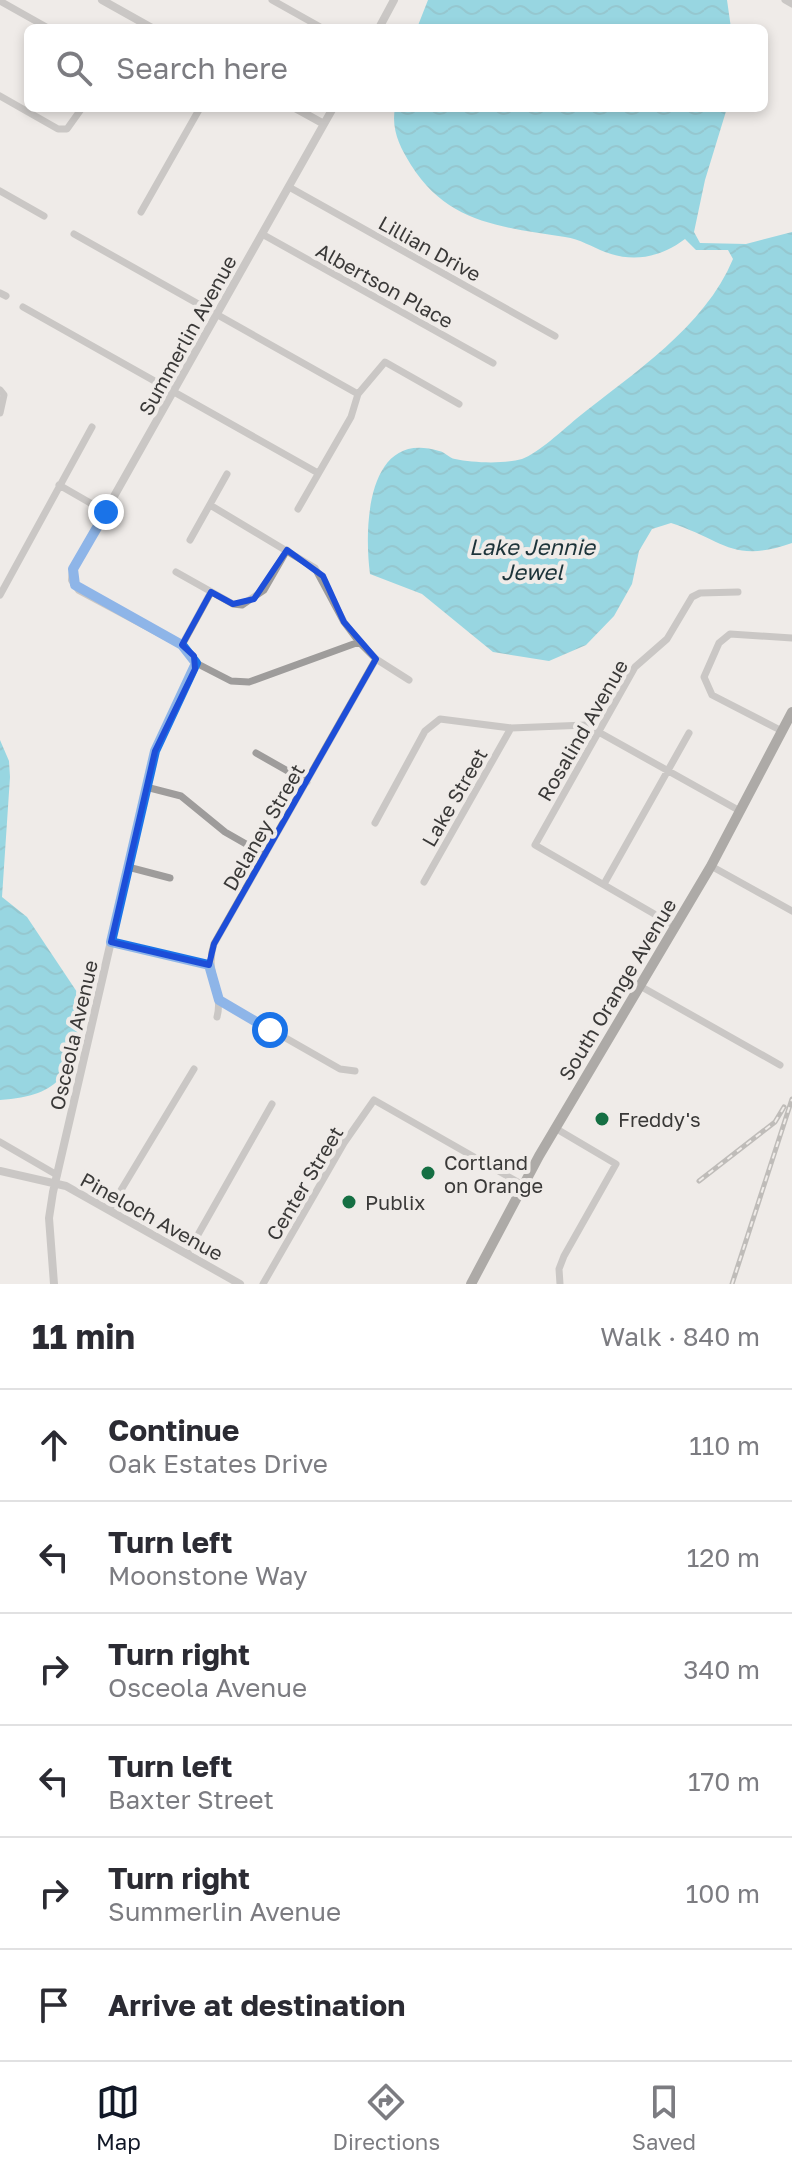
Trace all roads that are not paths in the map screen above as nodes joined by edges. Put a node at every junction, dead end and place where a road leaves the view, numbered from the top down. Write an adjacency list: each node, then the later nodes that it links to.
1 (102, 0): 8 (street)
2 (272, 0): 9 (street)
3 (394, 0): 10 (street)
4 (785, 0): 6 (street)
5 (0, 1): 7 (street)
6 (792, 4)
7 (41, 24)
8 (145, 24)
9 (315, 24)
10 (381, 24)
11 (0, 96): 12 (street)
12 (24, 110)
13 (28, 112): 14 (street)
14 (80, 112)
15 (198, 112): 21 (street)
16 (302, 112): 18 (street)
17 (331, 112): 18 (street, Summerlin Avenue)
18 (324, 124): 19 (street, Summerlin Avenue)
19 (289, 187): 24 (street, Summerlin Avenue); 27 (street, Lillian Drive)
20 (0, 191): 22 (street)
21 (141, 212)
22 (44, 216)
23 (74, 234): 26 (street)
24 (262, 234): 26 (street, Summerlin Avenue); 28 (street, Albertson Place)
25 (23, 307): 30 (street)
26 (216, 314): 30 (street, Summerlin Avenue); 31 (street)
27 (555, 336)
28 (493, 363)
29 (0, 390): 33 (street)
30 (174, 391): 35 (street); 40 (street, Summerlin Avenue)
31 (358, 394): 32 (street); 35 (street)
32 (459, 404)
33 (0, 413)
34 (92, 427): 37 (street)
35 (318, 473): 39 (street)
36 (227, 474): 38 (street)
37 (59, 485): 40 (street); 44 (street)
38 (210, 505): 41 (street); 42 (street)
39 (298, 509)
40 (106, 512): 49 (street, Summerlin Avenue)
41 (190, 540)
42 (287, 550): 45 (street); 48 (street)
43 (176, 572): 45 (street)
44 (1, 589)
45 (211, 592): 49 (street)
46 (738, 592): 55 (street, Rosalind Avenue)
47 (792, 638): 56 (street)
48 (359, 642): 50 (street); 51 (street)
49 (182, 645): 51 (street)
50 (376, 659): 52 (street); 60 (street, Delaney Street)
51 (196, 663): 61 (street, Osceola Avenue)
52 (409, 680)
53 (792, 712): 56 (main road, South Orange Avenue)
54 (511, 728): 55 (street); 63 (street); 68 (street, Lake Street)
55 (599, 731): 59 (street); 69 (street, Rosalind Avenue)
56 (782, 731): 62 (main road, South Orange Avenue)
57 (689, 733): 59 (street)
58 (256, 753): 60 (street)
59 (668, 771): 62 (street); 69 (street)
60 (307, 782): 64 (street, Delaney Street)
61 (146, 787): 64 (street); 66 (street, Osceola Avenue)
62 (740, 811): 65 (main road, South Orange Avenue)
63 (375, 823)
64 (265, 855): 73 (street, Delaney Street)
65 (711, 866): 70 (street); 71 (main road, South Orange Avenue)
66 (128, 867): 67 (street); 72 (street, Osceola Avenue)
67 (170, 878)
68 (424, 882)
69 (604, 884): 71 (street)
70 (792, 911)
71 (675, 926): 74 (main road, South Orange Avenue)
72 (111, 942): 73 (street); 84 (street, Osceola Avenue)
73 (209, 965): 75 (street)
74 (640, 986): 77 (street); 81 (main road, South Orange Avenue)
75 (219, 1000): 76 (street); 79 (street)
76 (217, 1017)
77 (780, 1065)
78 (194, 1069): 86 (street)
79 (355, 1071)
80 (272, 1104): 87 (street)
81 (555, 1128): 85 (main road, South Orange Avenue); 92 (street)
82 (0, 1142): 84 (street)
83 (0, 1171): 84 (street, Pineloch Avenue)
84 (56, 1179): 86 (street, Pineloch Avenue); 88 (street, Osceola Avenue)
85 (523, 1185): 90 (street, Center Street); 91 (main road, South Orange Avenue)
86 (109, 1210): 87 (street, Pineloch Avenue)
87 (187, 1254): 89 (street, Pineloch Avenue)
88 (54, 1284)
89 (240, 1284)
90 (263, 1284)
91 (471, 1284)
92 (560, 1284)

